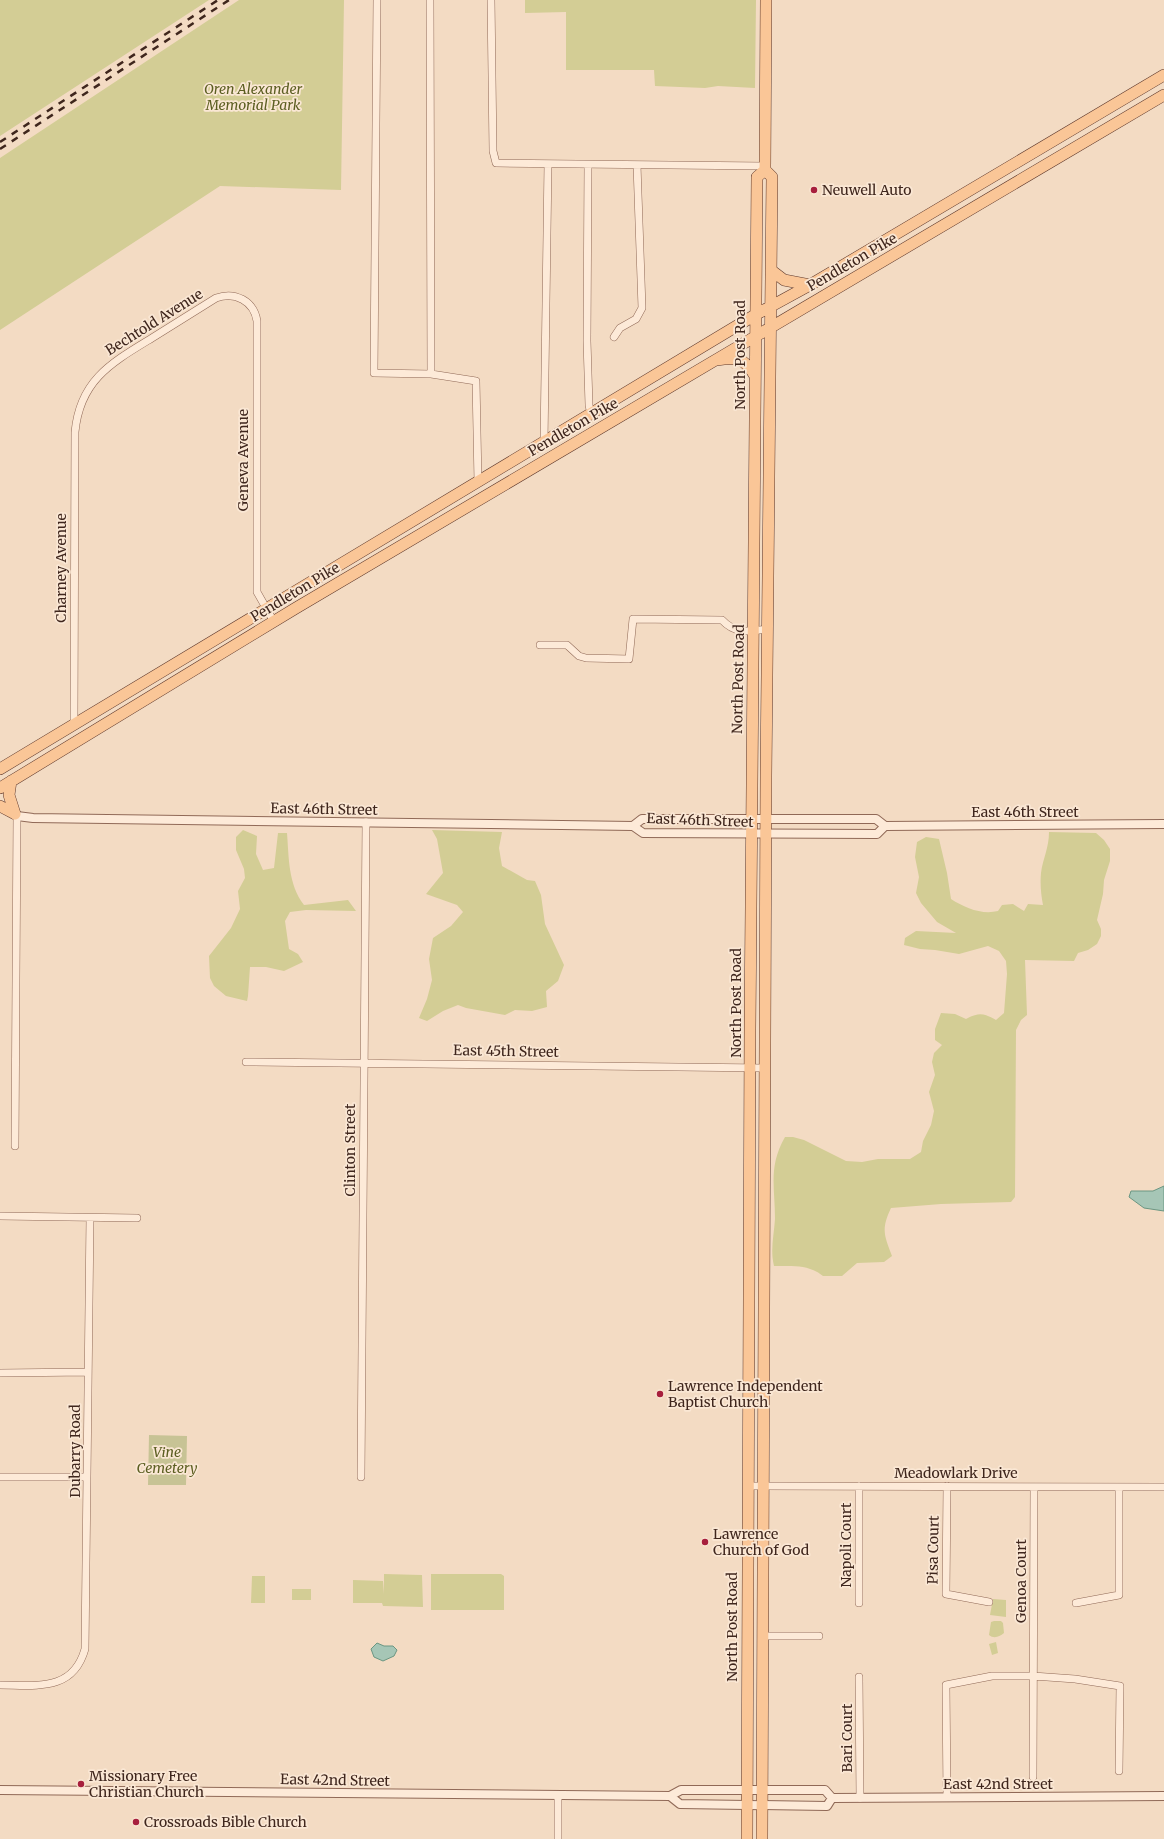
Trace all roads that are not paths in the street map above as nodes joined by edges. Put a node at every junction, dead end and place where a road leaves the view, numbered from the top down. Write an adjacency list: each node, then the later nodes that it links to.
1 (377, 0): 20 (street)
2 (430, 0): 20 (street)
3 (491, 0): 7 (street)
4 (766, 0): 10 (main road, North Post Road)
5 (1164, 75): 12 (main road, Pendleton Pike)
6 (1164, 94): 16 (main road, Pendleton Pike)
7 (548, 164): 8 (street); 24 (street)
8 (588, 165): 9 (street); 23 (street)
9 (637, 165): 10 (street); 18 (street)
10 (765, 168): 11 (main road, North Post Road); 15 (main road, North Post Road)
11 (771, 270): 12 (main road); 14 (main road, North Post Road)
12 (810, 285): 14 (main road, Pendleton Pike)
13 (243, 299): 22 (street, Bechtold Avenue); 26 (street, Geneva Avenue)
14 (771, 306): 15 (main road, Pendleton Pike); 16 (main road, North Post Road)
15 (756, 315): 17 (main road, North Post Road); 23 (main road, Pendleton Pike)
16 (771, 326): 17 (main road, Pendleton Pike); 28 (main road, North Post Road)
17 (756, 335): 19 (main road, Pendleton Pike); 21 (main road, North Post Road)
18 (614, 337)
19 (714, 360): 21 (main road); 27 (main road, Pendleton Pike)
20 (431, 374): 25 (street)
21 (755, 376): 29 (main road, North Post Road)
22 (78, 412): 31 (street, Charney Avenue)
23 (591, 415): 24 (main road, Pendleton Pike)
24 (544, 443): 25 (main road, Pendleton Pike)
25 (478, 482): 26 (main road, Pendleton Pike)
26 (265, 609): 27 (street, Geneva Avenue); 31 (main road, Pendleton Pike)
27 (274, 622): 33 (main road, Pendleton Pike)
28 (768, 629): 29 (street); 38 (main road, North Post Road)
29 (753, 630): 30 (street); 37 (main road, North Post Road)
30 (540, 645)
31 (74, 724): 32 (main road, Pendleton Pike)
32 (0, 769)
33 (11, 781): 34 (main road, Pendleton Pike); 36 (main road)
34 (0, 788)
35 (0, 806): 36 (main road)
36 (16, 815): 39 (street, East 46th Street); 49 (street)
37 (752, 820): 38 (street, East 46th Street); 41 (street, East 46th Street); 43 (main road, North Post Road)
38 (766, 820): 42 (street, East 46th Street); 44 (main road, North Post Road)
39 (366, 822): 41 (street, East 46th Street); 46 (street, Clinton Street)
40 (1164, 824): 42 (street, East 46th Street)
41 (633, 826): 43 (street, East 46th Street)
42 (885, 826): 44 (street, East 46th Street)
43 (751, 834): 44 (street, East 46th Street); 47 (main road, North Post Road)
44 (766, 834): 48 (main road, North Post Road)
45 (246, 1062): 46 (street, East 45th Street)
46 (363, 1063): 47 (street, East 45th Street); 57 (street, Clinton Street)
47 (750, 1068): 48 (street, East 45th Street); 58 (main road, North Post Road)
48 (766, 1068): 59 (main road, North Post Road)
49 (15, 1146)
50 (0, 1216): 51 (street)
51 (90, 1218): 52 (street); 53 (street, Dubarry Road)
52 (137, 1218)
53 (88, 1372): 54 (street); 56 (street, Dubarry Road)
54 (0, 1373)
55 (0, 1477): 56 (street)
56 (87, 1477): 72 (street, Dubarry Road)
57 (361, 1477)
58 (748, 1486): 59 (street, Meadowlark Drive); 76 (main road, North Post Road)
59 (764, 1486): 60 (street, Meadowlark Drive); 68 (main road, North Post Road)
60 (859, 1486): 61 (street, Meadowlark Drive); 66 (street, Napoli Court)
61 (947, 1486): 62 (street, Meadowlark Drive); 65 (street, Pisa Court)
62 (1034, 1486): 63 (street, Meadowlark Drive); 70 (street, Genoa Court)
63 (1119, 1486): 64 (street, Meadowlark Drive); 67 (street)
64 (1164, 1487)
65 (989, 1602)
66 (859, 1603)
67 (1076, 1603)
68 (762, 1636): 69 (street); 77 (main road, North Post Road)
69 (819, 1636)
70 (1033, 1676): 73 (street); 74 (street, Genoa Court); 81 (street)
71 (859, 1677): 83 (street, Bari Court)
72 (0, 1685)
73 (1119, 1771)
74 (1033, 1776)
75 (0, 1790): 78 (street, East 42nd Street)
76 (746, 1790): 77 (street, East 42nd Street); 79 (street, East 42nd Street); 84 (main road, North Post Road)
77 (762, 1790): 82 (street, East 42nd Street); 85 (main road, North Post Road)
78 (558, 1795): 79 (street, East 42nd Street); 86 (street)
79 (670, 1796): 84 (street, East 42nd Street)
80 (1164, 1796): 81 (street, East 42nd Street)
81 (947, 1797): 83 (street, East 42nd Street)
82 (832, 1798): 83 (street, East 42nd Street); 85 (street, East 42nd Street)
83 (860, 1798)
84 (746, 1806): 85 (street, East 42nd Street); 87 (main road, North Post Road)
85 (762, 1806): 88 (main road, North Post Road)
86 (558, 1839)
87 (747, 1839)
88 (762, 1839)

